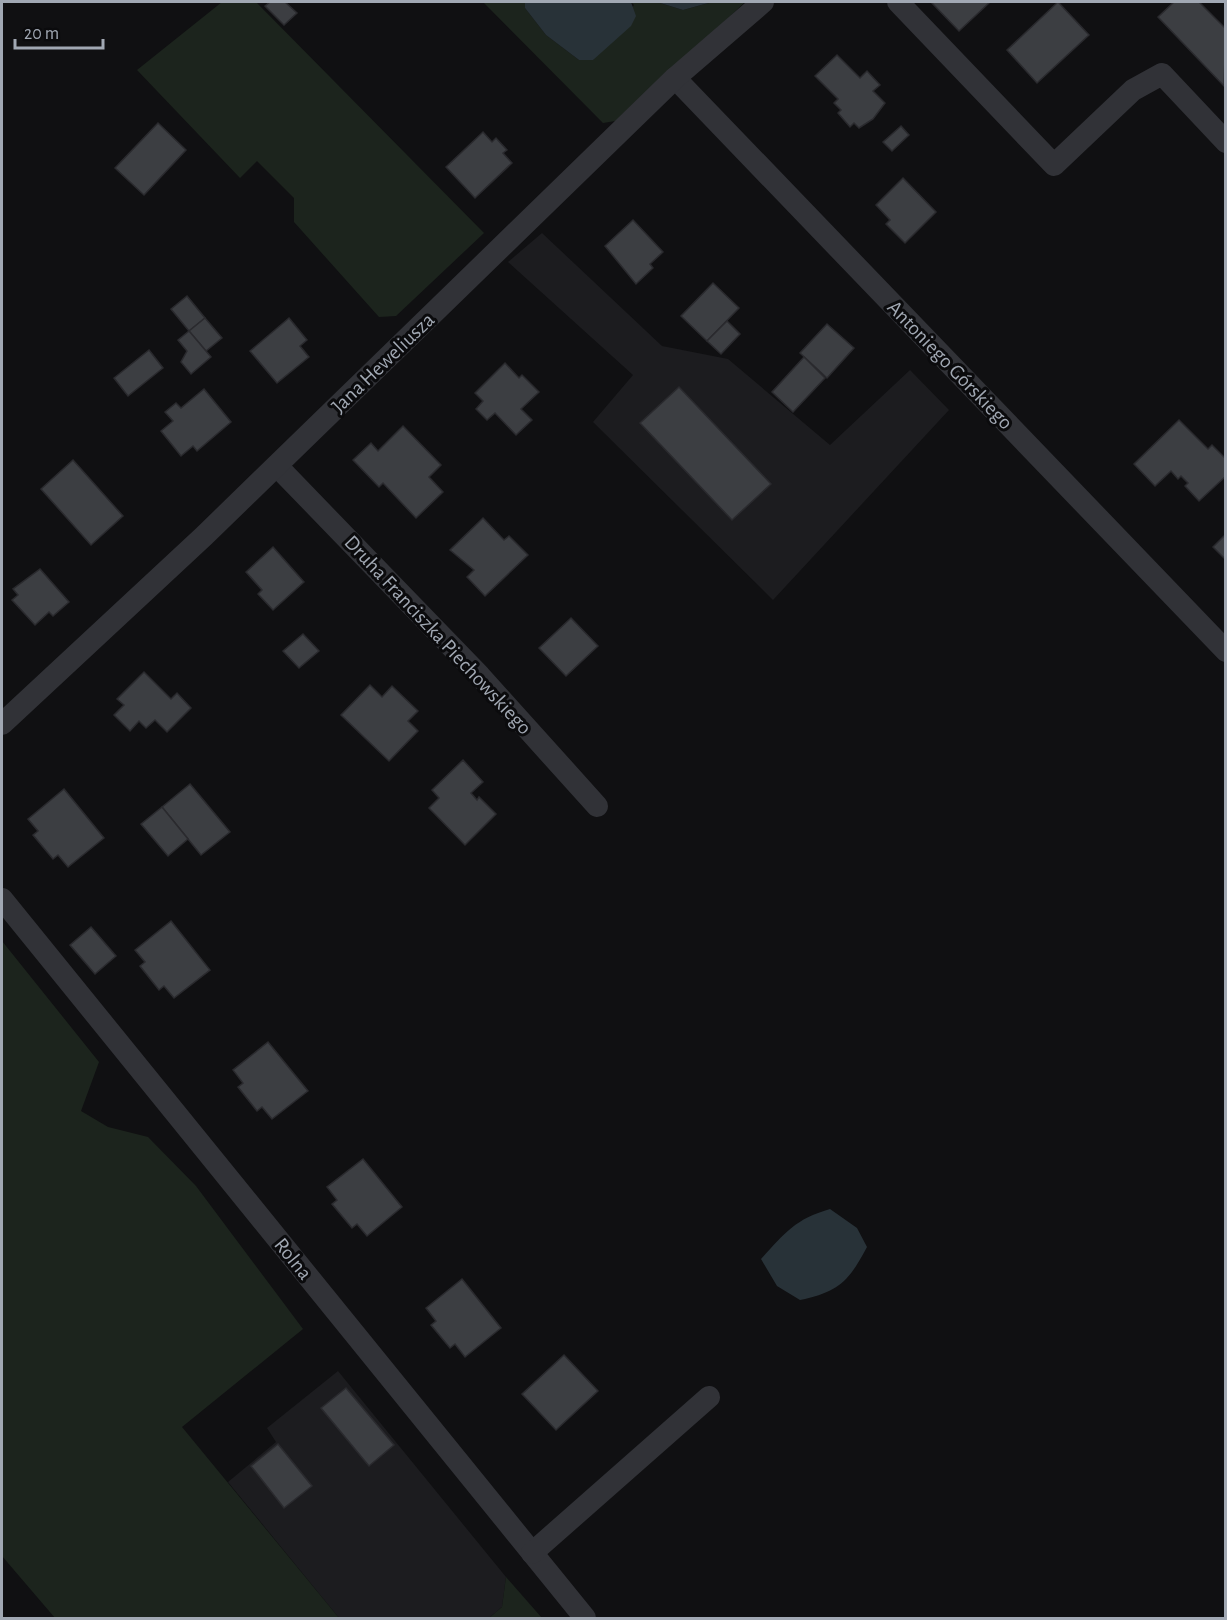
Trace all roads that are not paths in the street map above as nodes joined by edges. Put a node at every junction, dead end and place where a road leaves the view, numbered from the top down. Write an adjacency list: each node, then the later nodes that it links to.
1 (764, 2): 3 (street, Jana Heweliusza)
2 (898, 2): 4 (street)
3 (675, 78): 5 (street, Jana Heweliusza); 6 (street, Antoniego Górskiego)
4 (1226, 142)
5 (277, 466): 7 (street, Jana Heweliusza); 8 (street, Druha Franciszka Piechowskiego)
6 (1226, 651)
7 (2, 724)
8 (597, 806)
9 (2, 899): 11 (street, Rolna)
10 (710, 1396): 11 (street)
11 (532, 1553): 12 (street, Rolna)
12 (585, 1618)

